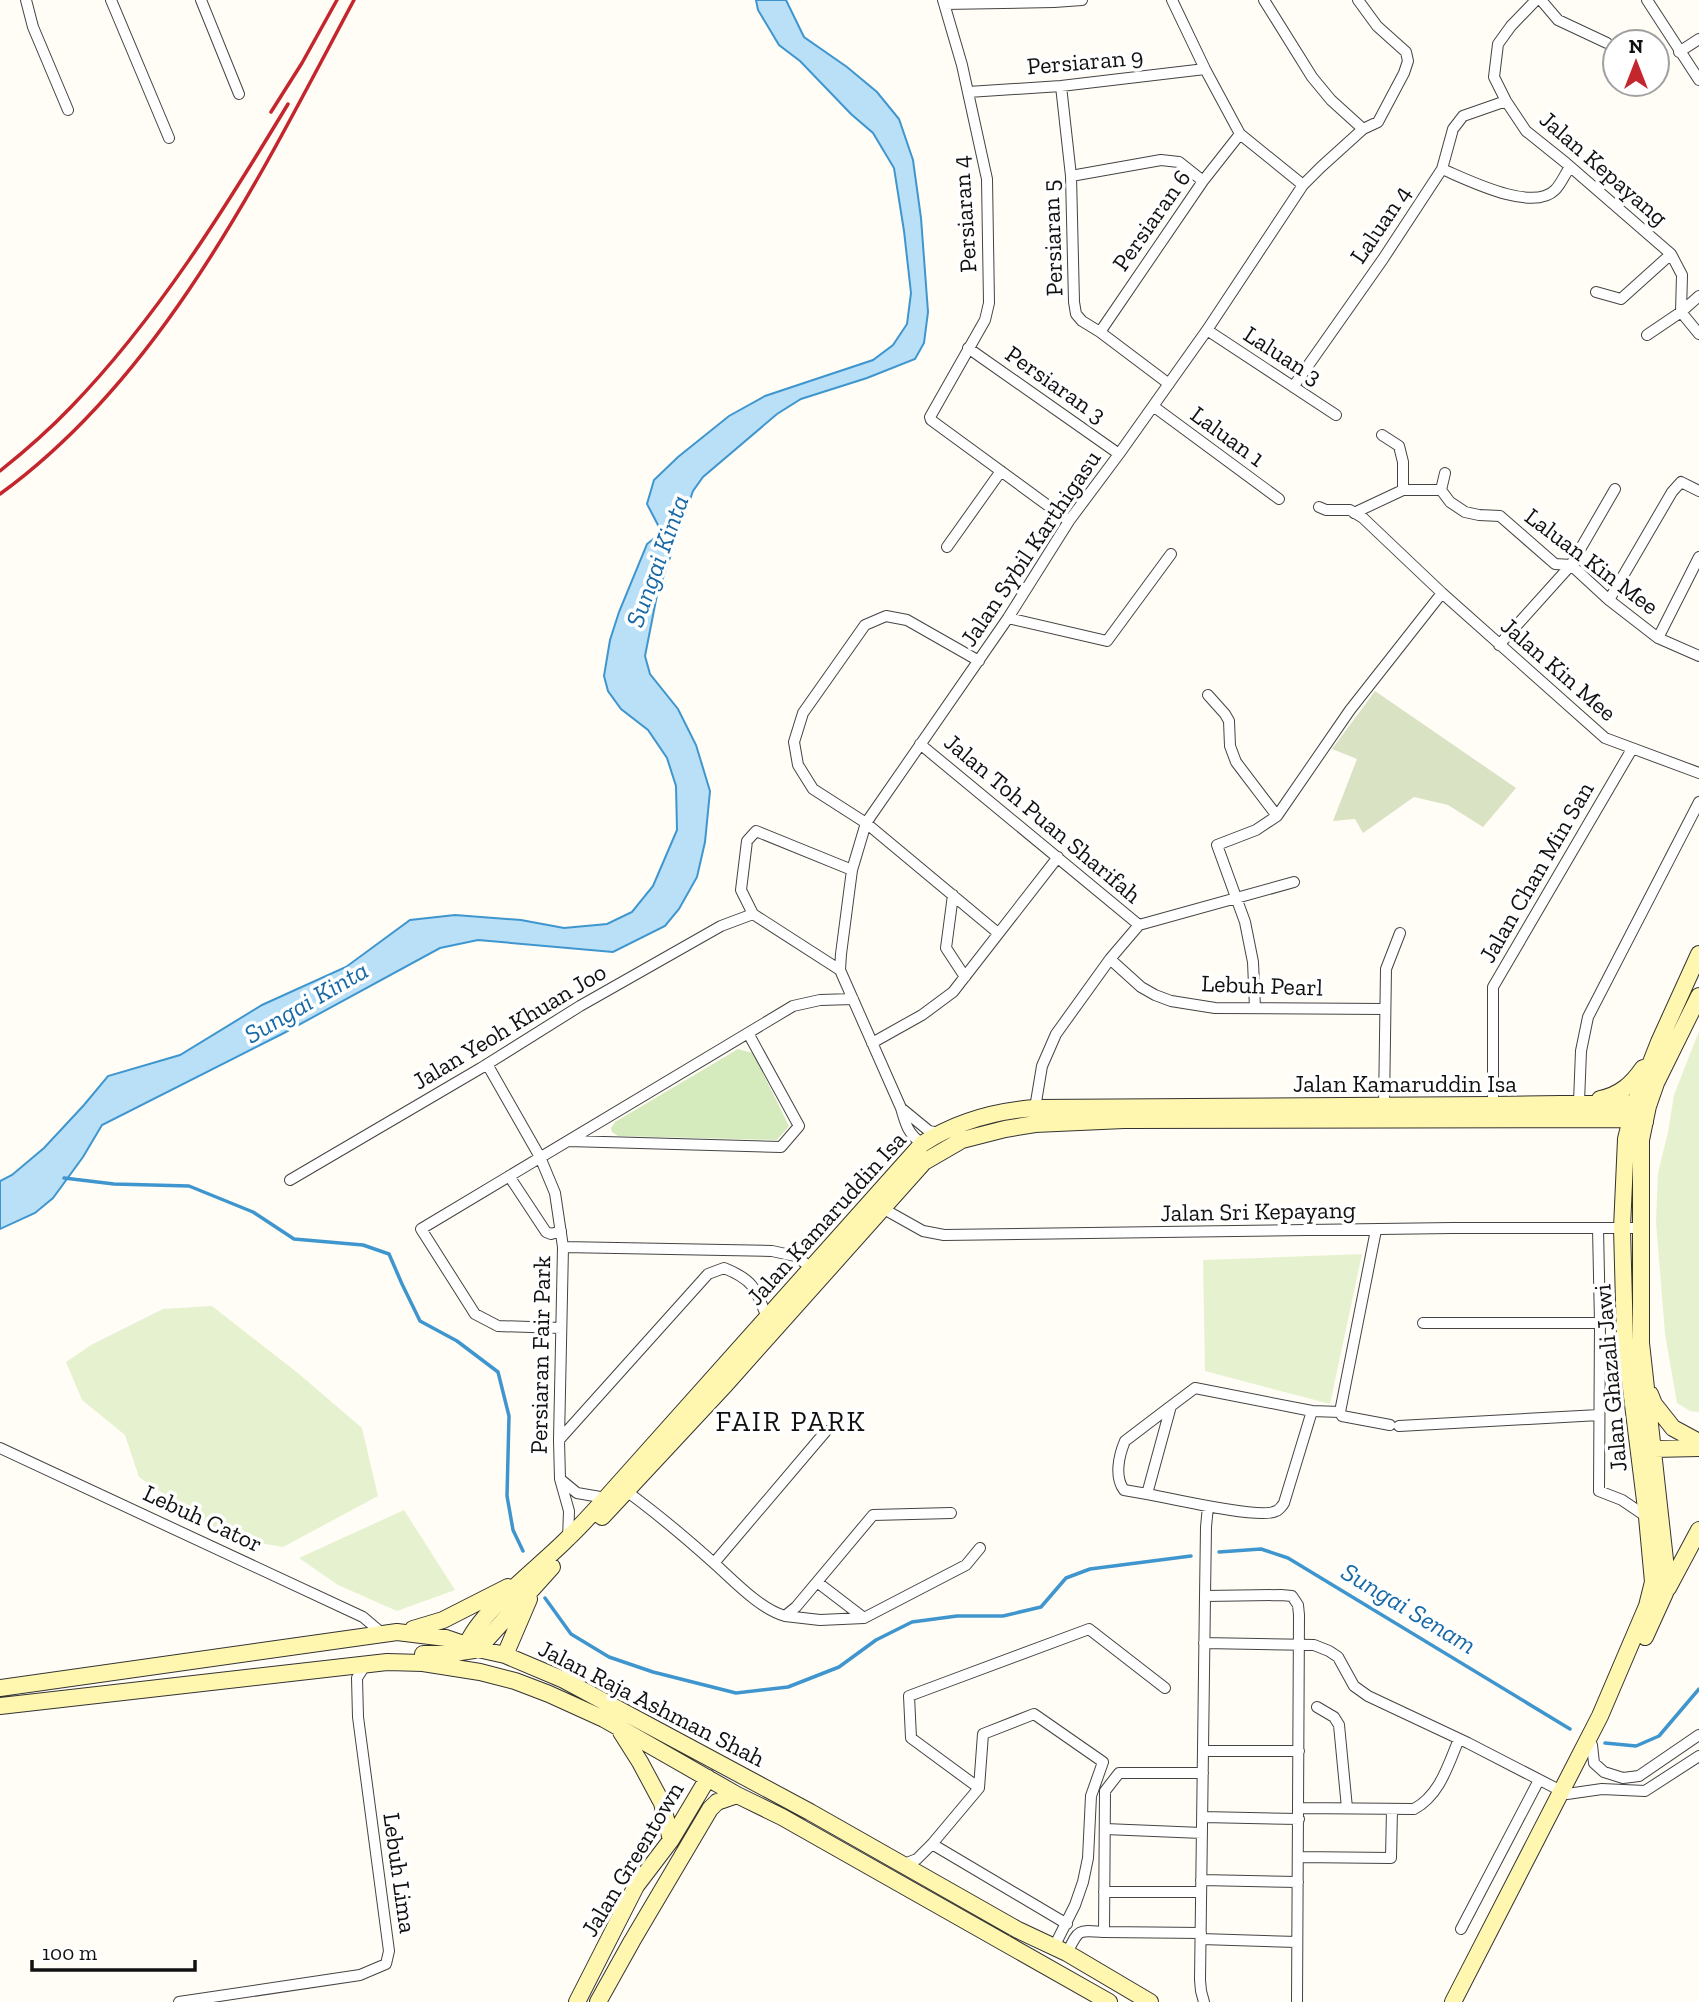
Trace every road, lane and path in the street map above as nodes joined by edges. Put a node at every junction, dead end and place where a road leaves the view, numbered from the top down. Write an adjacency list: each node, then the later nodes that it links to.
1 (26, 0): 20 (street)
2 (111, 0): 23 (street)
3 (201, 0): 18 (street)
4 (1082, 0): 10 (street)
5 (1172, 0): 14 (street)
6 (1264, 0): 21 (street)
7 (1358, 0): 21 (street, Jalan Sybil Karthigasu)
8 (1538, 0): 12 (street); 19 (street, Jalan Kepayang)
9 (1647, 0): 13 (street)
10 (944, 2): 17 (street, Persiaran 4)
11 (1699, 39): 13 (street)
12 (1601, 41)
13 (1679, 52): 15 (street)
14 (1205, 69): 16 (street, Persiaran 9); 22 (street)
15 (1699, 80)
16 (1061, 86): 17 (street, Persiaran 9); 26 (street, Persiaran 5)
17 (968, 92): 37 (street, Persiaran 4)
18 (239, 94)
19 (1506, 101): 24 (street, Jalan Kepayang); 25 (street, Laluan 4)
20 (68, 110)
21 (1363, 129): 28 (street, Jalan Sybil Karthigasu)
22 (1240, 134): 27 (street, Persiaran 6); 28 (street)
23 (169, 138)
24 (1570, 167): 25 (street); 29 (street, Jalan Kepayang)
25 (1442, 169): 39 (street, Laluan 4)
26 (1072, 176): 27 (street); 34 (street, Persiaran 5)
27 (1203, 181): 34 (street, Persiaran 6)
28 (1303, 185): 33 (street, Jalan Sybil Karthigasu)
29 (1671, 254): 30 (street); 32 (street, Jalan Kepayang)
30 (1596, 292)
31 (1699, 296): 32 (street)
32 (1681, 312): 35 (street); 36 (street)
33 (1207, 330): 38 (street, Jalan Sybil Karthigasu); 39 (street, Laluan 3)
34 (1100, 332): 38 (street, Persiaran 5)
35 (1699, 334)
36 (1647, 335)
37 (968, 348): 43 (street, Persiaran 3); 44 (street, Persiaran 4)
38 (1169, 384): 40 (street, Jalan Sybil Karthigasu)
39 (1293, 387): 41 (street, Laluan 3)
40 (1153, 406): 43 (street, Jalan Sybil Karthigasu); 50 (street, Laluan 1)
41 (1336, 415)
42 (1382, 435): 47 (street)
43 (1119, 454): 53 (street, Jalan Sybil Karthigasu)
44 (1001, 471): 53 (street); 54 (street)
45 (1445, 473): 48 (street)
46 (1615, 489): 57 (street)
47 (1403, 490): 48 (street); 52 (street)
48 (1441, 490): 57 (street, Laluan Kin Mee)
49 (1699, 491): 59 (street)
50 (1279, 499)
51 (1319, 507): 52 (street)
52 (1354, 513): 58 (street, Jalan Kin Mee)
53 (1069, 521): 60 (street, Jalan Sybil Karthigasu)
54 (947, 547)
55 (1171, 554): 60 (street)
56 (1699, 557): 61 (street)
57 (1571, 565): 59 (street, Laluan Kin Mee); 62 (street)
58 (1442, 593): 62 (street, Jalan Kin Mee); 70 (street)
59 (1609, 600): 61 (street, Laluan Kin Mee)
60 (1008, 618): 64 (street, Jalan Sybil Karthigasu)
61 (1658, 638): 63 (street, Laluan Kin Mee)
62 (1499, 645): 67 (street, Jalan Kin Mee)
63 (1699, 656)
64 (979, 661): 66 (street, Jalan Sybil Karthigasu); 71 (street)
65 (1208, 695): 70 (street)
66 (920, 744): 71 (street, Jalan Sybil Karthigasu); 72 (street, Jalan Toh Puan Sharifah)
67 (1632, 749): 68 (street, Jalan Kin Mee); 94 (street, Jalan Chan Min San)
68 (1699, 774)
69 (1699, 802): 93 (street)
70 (1277, 816): 76 (street)
71 (866, 823): 73 (street, Jalan Sybil Karthigasu); 75 (street)
72 (1058, 856): 78 (street, Jalan Toh Puan Sharifah); 79 (street)
73 (852, 870): 77 (street); 83 (street, Jalan Sybil Karthigasu)
74 (1294, 882): 76 (street)
75 (953, 895): 79 (street); 84 (street)
76 (1237, 898): 78 (street); 87 (street)
77 (753, 914): 83 (street); 92 (street, Jalan Yeoh Khuan Joo)
78 (1139, 925): 82 (street)
79 (998, 933): 84 (street)
80 (1400, 933): 88 (street)
81 (1699, 954): 90 (main road, Jalan Ghazali Jawi)
82 (1111, 959): 87 (street, Lebuh Pearl); 98 (street)
83 (840, 970): 86 (street, Jalan Sybil Karthigasu)
84 (965, 977): 91 (street)
85 (1699, 996): 99 (main road, Jalan Ghazali Jawi)
86 (853, 999): 89 (street); 91 (street, Jalan Sybil Karthigasu)
87 (1255, 1008): 88 (street, Lebuh Pearl)
88 (1385, 1009): 96 (street)
89 (748, 1033): 103 (street); 103 (street)
90 (1659, 1042): 93 (main road); 99 (main road, Jalan Ghazali Jawi)
91 (872, 1043): 97 (street, Jalan Sybil Karthigasu)
92 (487, 1064): 105 (street, Persiaran Fair Park); 107 (street, Jalan Yeoh Khuan Joo)
93 (1579, 1102): 95 (main road)
94 (1493, 1105): 95 (main road, Jalan Kamaruddin Isa); 96 (main road, Jalan Kamaruddin Isa)
95 (1561, 1105): 99 (main road, Jalan Kamaruddin Isa)
96 (1384, 1106): 98 (main road, Jalan Kamaruddin Isa)
97 (901, 1108): 101 (street, Jalan Sybil Karthigasu); 104 (street, Jalan Sybil Karthigasu)
98 (1035, 1108): 100 (main road); 101 (main road, Jalan Kamaruddin Isa)
99 (1640, 1112): 100 (main road, Jalan Kamaruddin Isa); 110 (main road, Jalan Ghazali Jawi); 111 (main road)
100 (1005, 1129): 102 (main road, Jalan Kamaruddin Isa)
101 (939, 1133): 104 (main road, Jalan Kamaruddin Isa)
102 (962, 1140): 104 (main road); 108 (main road, Jalan Kamaruddin Isa)
103 (568, 1141): 105 (street)
104 (922, 1144): 108 (main road, Jalan Kamaruddin Isa)
105 (540, 1157): 106 (street); 113 (street, Persiaran Fair Park)
106 (509, 1176): 113 (street, Persiaran Fair Park); 119 (street)
107 (290, 1180)
108 (877, 1204): 112 (street, Jalan Sri Kepayang); 115 (main road, Jalan Kamaruddin Isa); 133 (main road, Jalan Kamaruddin Isa)
109 (1598, 1228): 110 (street, Jalan Sri Kepayang); 112 (street, Jalan Sri Kepayang); 118 (street)
110 (1622, 1228): 111 (street, Jalan Sri Kepayang); 120 (main road, Jalan Ghazali Jawi)
111 (1640, 1228): 120 (main road)
112 (1376, 1230): 123 (street)
113 (561, 1231): 114 (street, Persiaran Fair Park)
114 (563, 1247): 115 (street); 119 (street, Persiaran Fair Park)
115 (812, 1268): 116 (main road, Jalan Kamaruddin Isa)
116 (767, 1318): 126 (street); 133 (main road, Jalan Kamaruddin Isa)
117 (1423, 1323): 118 (street)
118 (1600, 1323): 124 (street)
119 (561, 1328): 126 (street, Persiaran Fair Park)
120 (1640, 1393): 127 (main road); 130 (main road, Jalan Ghazali Jawi); 138 (main road, Jalan Ghazali Jawi)
121 (1171, 1406): 122 (street); 134 (street); 134 (street)
122 (1312, 1411): 123 (street); 136 (street)
123 (1340, 1412): 124 (street)
124 (1600, 1415): 138 (street)
125 (826, 1430): 142 (street)
126 (559, 1440): 132 (street, Persiaran Fair Park)
127 (1699, 1442)
128 (0, 1448): 149 (street, Lebuh Cator)
129 (1699, 1448): 130 (main road)
130 (1654, 1454): 131 (main road); 145 (main road, Jalan Ghazali Jawi)
131 (1699, 1459)
132 (560, 1479): 135 (street, Persiaran Fair Park); 140 (street, Persiaran Fair Park)
133 (622, 1488): 135 (main road, Jalan Kamaruddin Isa); 142 (street); 143 (main road, Jalan Kamaruddin Isa)
134 (1147, 1494): 136 (street)
135 (606, 1498): 140 (main road, Jalan Kamaruddin Isa)
136 (1208, 1506): 146 (street)
137 (951, 1513): 144 (street)
138 (1647, 1517): 145 (main road, Jalan Ghazali Jawi)
139 (1699, 1531): 145 (main road)
140 (568, 1539): 143 (main road, Jalan Kamaruddin Isa)
141 (980, 1548): 148 (street)
142 (714, 1563): 147 (street)
143 (531, 1581): 149 (main road); 152 (main road, Jalan Kamaruddin Isa); 153 (main road)
144 (817, 1582): 147 (street); 148 (street)
145 (1659, 1589): 164 (main road, Jalan Ghazali Jawi); 172 (main road, Jalan Ghazali Jawi)
146 (1205, 1596): 150 (street); 151 (street)
147 (785, 1616): 148 (street)
148 (864, 1618)
149 (390, 1633): 152 (main road, Jalan Raja Ashman Shah); 156 (main road, Jalan Raja Ashman Shah)
150 (1204, 1643): 151 (street); 165 (street)
151 (1299, 1645): 163 (street); 166 (street)
152 (472, 1648): 153 (main road, Jalan Raja Ashman Shah); 154 (main road); 160 (main road)
153 (505, 1654): 176 (main road, Jalan Raja Ashman Shah)
154 (387, 1662): 155 (main road, Jalan Raja Ashman Shah); 160 (main road, Jalan Raja Ashman Shah)
155 (366, 1664): 158 (main road, Jalan Raja Ashman Shah); 198 (street, Lebuh Lima)
156 (0, 1688)
157 (1165, 1688): 171 (street)
158 (0, 1706)
159 (1317, 1707): 174 (street)
160 (597, 1716): 161 (main road, Jalan Raja Ashman Shah)
161 (619, 1728): 169 (main road, Jalan Raja Ashman Shah); 181 (main road)
162 (1699, 1735): 164 (street)
163 (1459, 1739): 170 (street); 175 (street)
164 (1592, 1745): 172 (main road, Jalan Ghazali Jawi)
165 (1204, 1752): 166 (street); 168 (street)
166 (1299, 1752): 177 (street)
167 (1699, 1756): 172 (street)
168 (1203, 1773): 178 (street); 179 (street)
169 (708, 1778): 173 (main road, Jalan Raja Ashman Shah); 176 (main road); 181 (main road, Jalan Greentown)
170 (1539, 1780): 172 (street); 190 (street)
171 (979, 1788): 182 (street); 189 (street)
172 (1564, 1793): 204 (main road); 205 (main road, Jalan Ghazali Jawi)
173 (737, 1795): 196 (main road, Jalan Raja Ashman Shah); 200 (main road, Jalan Greentown)
174 (1347, 1808): 175 (street); 177 (street)
175 (1392, 1809): 183 (street)
176 (810, 1812): 184 (main road, Jalan Raja Ashman Shah)
177 (1299, 1814): 178 (street); 183 (street)
178 (1203, 1817): 180 (street)
179 (1105, 1829): 180 (street); 187 (street)
180 (1202, 1833): 185 (street)
181 (671, 1840): 199 (main road, Jalan Greentown)
182 (932, 1844): 184 (street); 189 (street)
183 (1298, 1857): 186 (street)
184 (904, 1864): 191 (main road, Jalan Raja Ashman Shah)
185 (1202, 1880): 186 (street); 188 (street)
186 (1298, 1882): 194 (street)
187 (1104, 1892): 188 (street); 192 (street)
188 (1201, 1892): 193 (street)
189 (1067, 1924): 195 (street)
190 (1461, 1929)
191 (1018, 1930): 195 (main road, Jalan Raja Ashman Shah); 196 (main road)
192 (1104, 1932): 193 (street); 195 (street)
193 (1200, 1936): 194 (street); 202 (street)
194 (1297, 1942): 203 (street)
195 (1060, 1950): 197 (main road, Jalan Raja Ashman Shah)
196 (1021, 1951): 201 (main road, Jalan Raja Ashman Shah)
197 (1143, 1999)
198 (179, 2002)
199 (577, 2002)
200 (598, 2002)
201 (1109, 2002)
202 (1204, 2002)
203 (1297, 2002)
204 (1453, 2002)
205 (1462, 2002)

